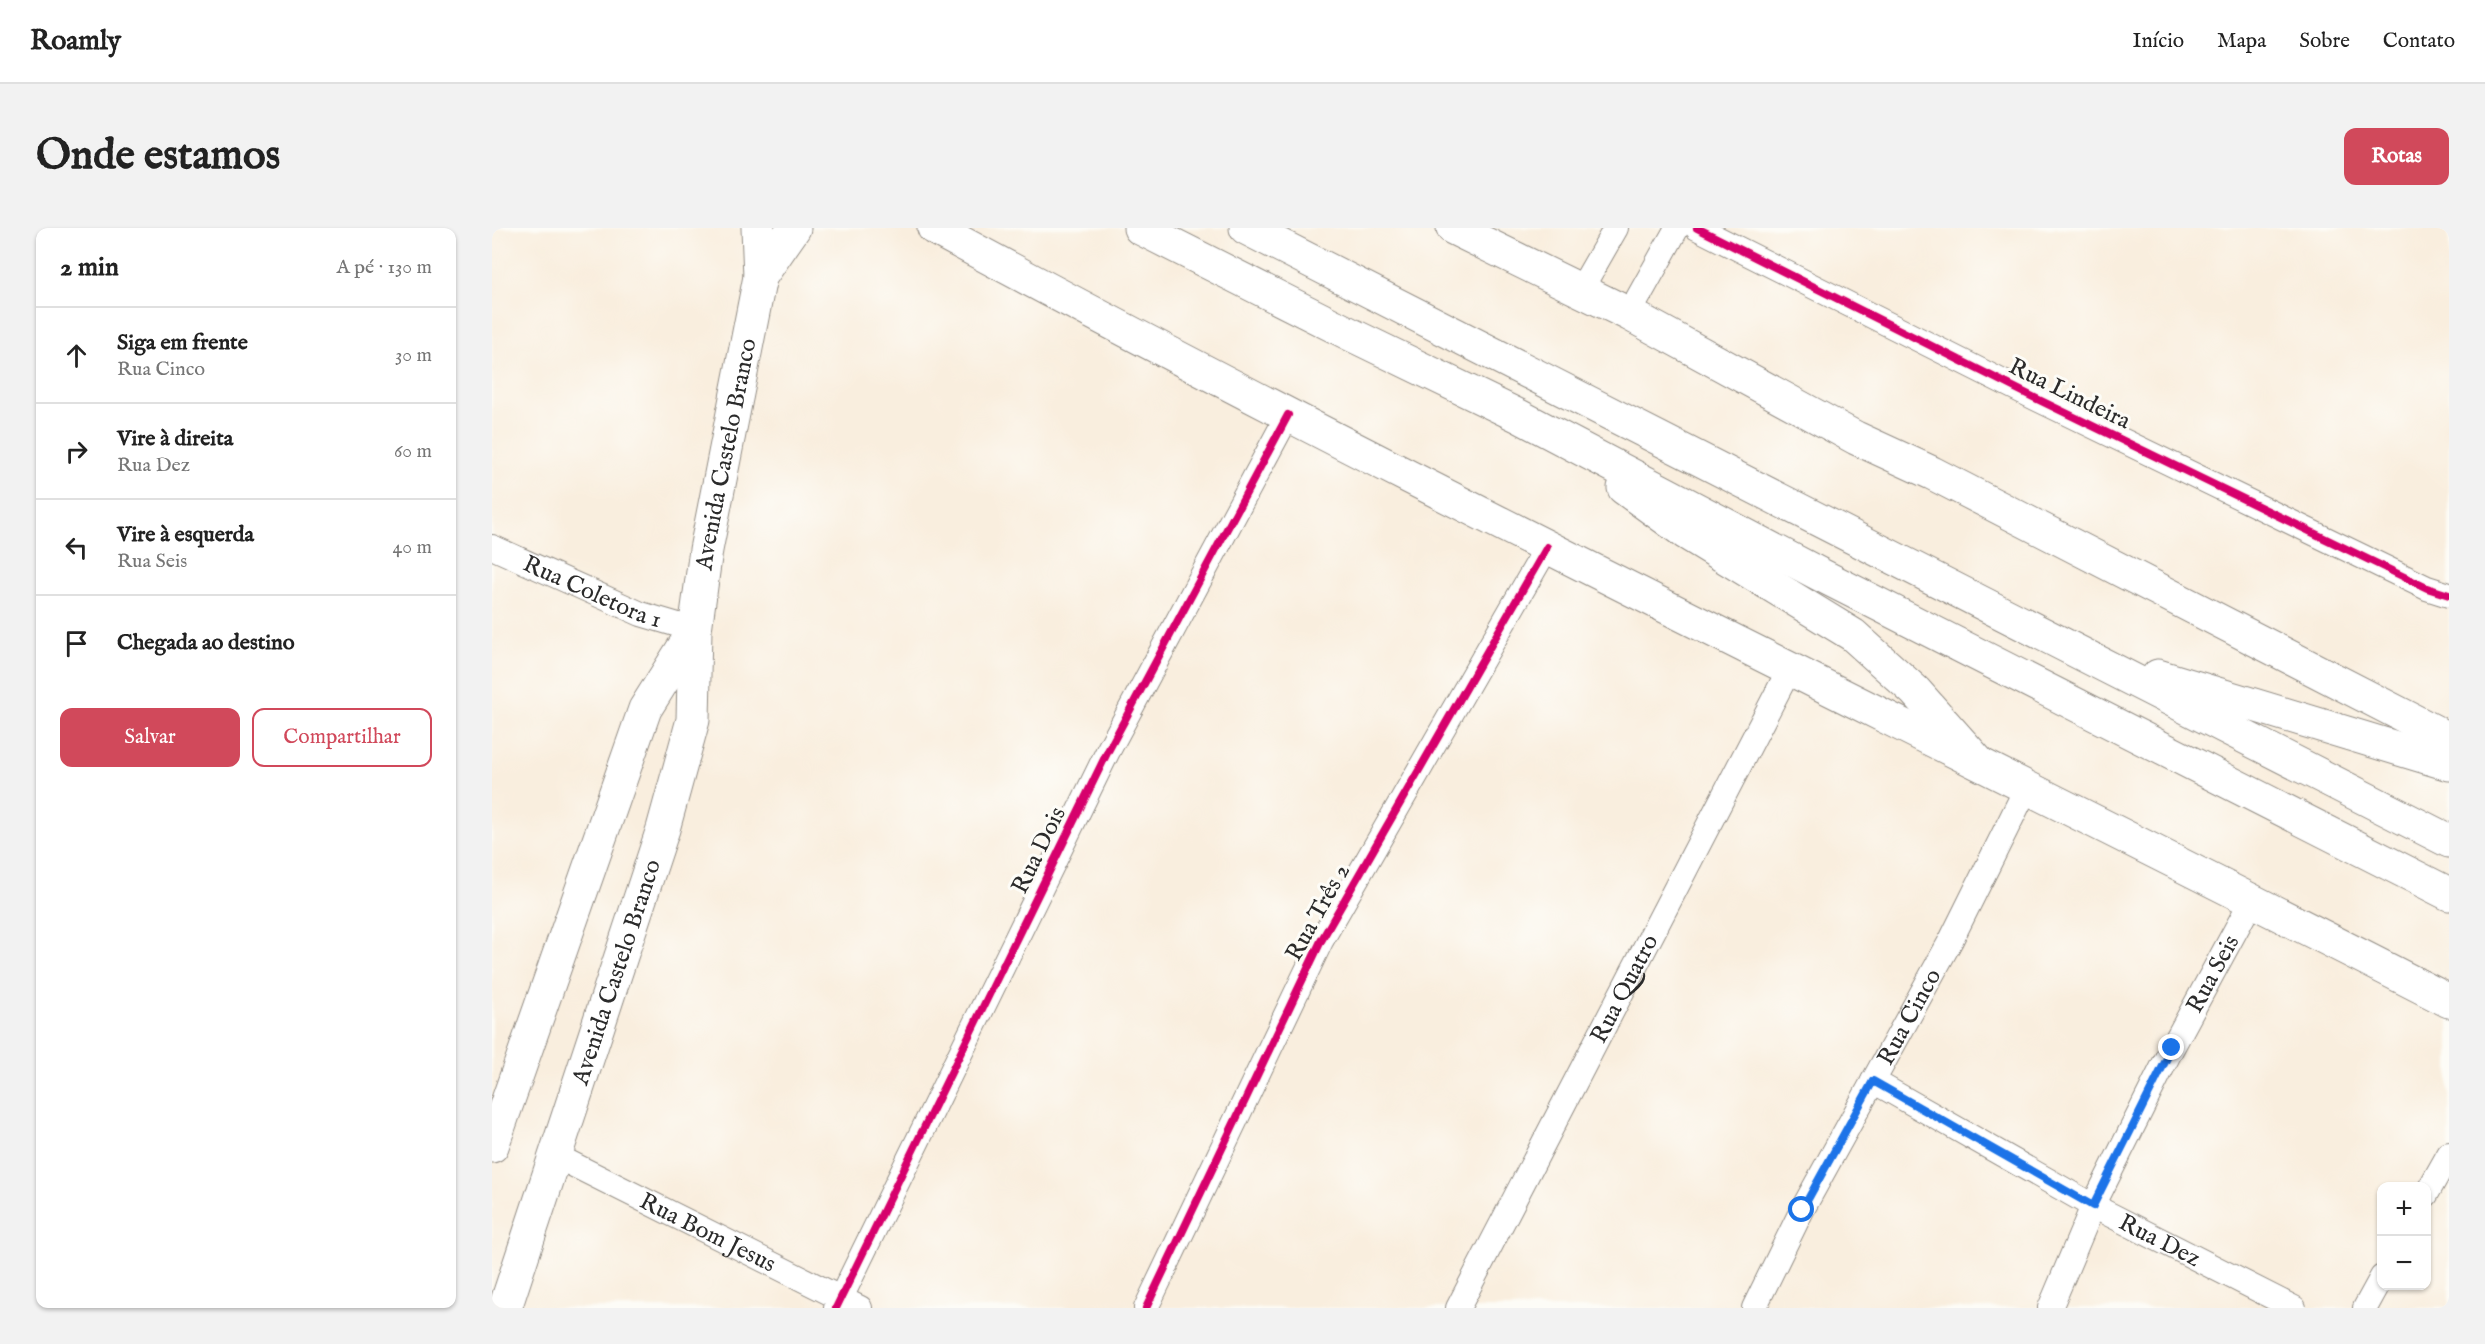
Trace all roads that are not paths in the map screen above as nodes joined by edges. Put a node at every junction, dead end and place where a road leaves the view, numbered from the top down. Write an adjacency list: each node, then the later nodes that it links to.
1 (758, 228): 10 (main road, Avenida Castelo Branco)
2 (794, 228): 10 (main road, Avenida Castelo Branco)
3 (934, 228): 13 (main road)
4 (1140, 228): 14 (main road)
5 (1246, 228): 19 (main road)
6 (1453, 228): 11 (main road)
7 (1616, 228): 11 (street)
8 (1677, 228): 12 (street)
9 (1698, 228): 17 (street, Rua Lindeira)
10 (760, 277): 18 (main road, Avenida Castelo Branco)
11 (1581, 289): 12 (main road)
12 (1629, 314): 21 (main road)
13 (1288, 415): 15 (main road); 36 (street, Rua Dois)
14 (1578, 447): 22 (main road); 26 (main road)
15 (1547, 547): 20 (main road); 38 (street, Rua Três 2)
16 (494, 550): 18 (street, Rua Coletora 1)
17 (2438, 592)
18 (695, 630): 30 (main road, Avenida Castelo Branco); 32 (main road, Avenida Castelo Branco)
19 (2074, 650): 23 (main road); 25 (main road)
20 (1790, 668): 22 (main road); 39 (street, Rua Quatro)
21 (2449, 739)
22 (1979, 763): 24 (main road)
23 (2449, 764)
24 (2027, 787): 27 (main road); 29 (street, Rua Cinco)
25 (2449, 841)
26 (2449, 894)
27 (2252, 900): 28 (main road); 34 (street, Rua Seis)
28 (2449, 1001)
29 (1873, 1081): 34 (street, Rua Dez); 40 (street, Rua Cinco)
30 (492, 1146)
31 (2449, 1154): 33 (street)
32 (556, 1156): 36 (street, Rua Bom Jesus); 37 (main road, Avenida Castelo Branco)
33 (2431, 1188)
34 (2093, 1206): 41 (street, Rua Seis); 42 (street, Rua Dez)
35 (2377, 1287): 43 (street)
36 (846, 1305)
37 (505, 1308)
38 (1146, 1308)
39 (1458, 1308)
40 (1754, 1308)
41 (2050, 1308)
42 (2294, 1308)
43 (2365, 1308)

